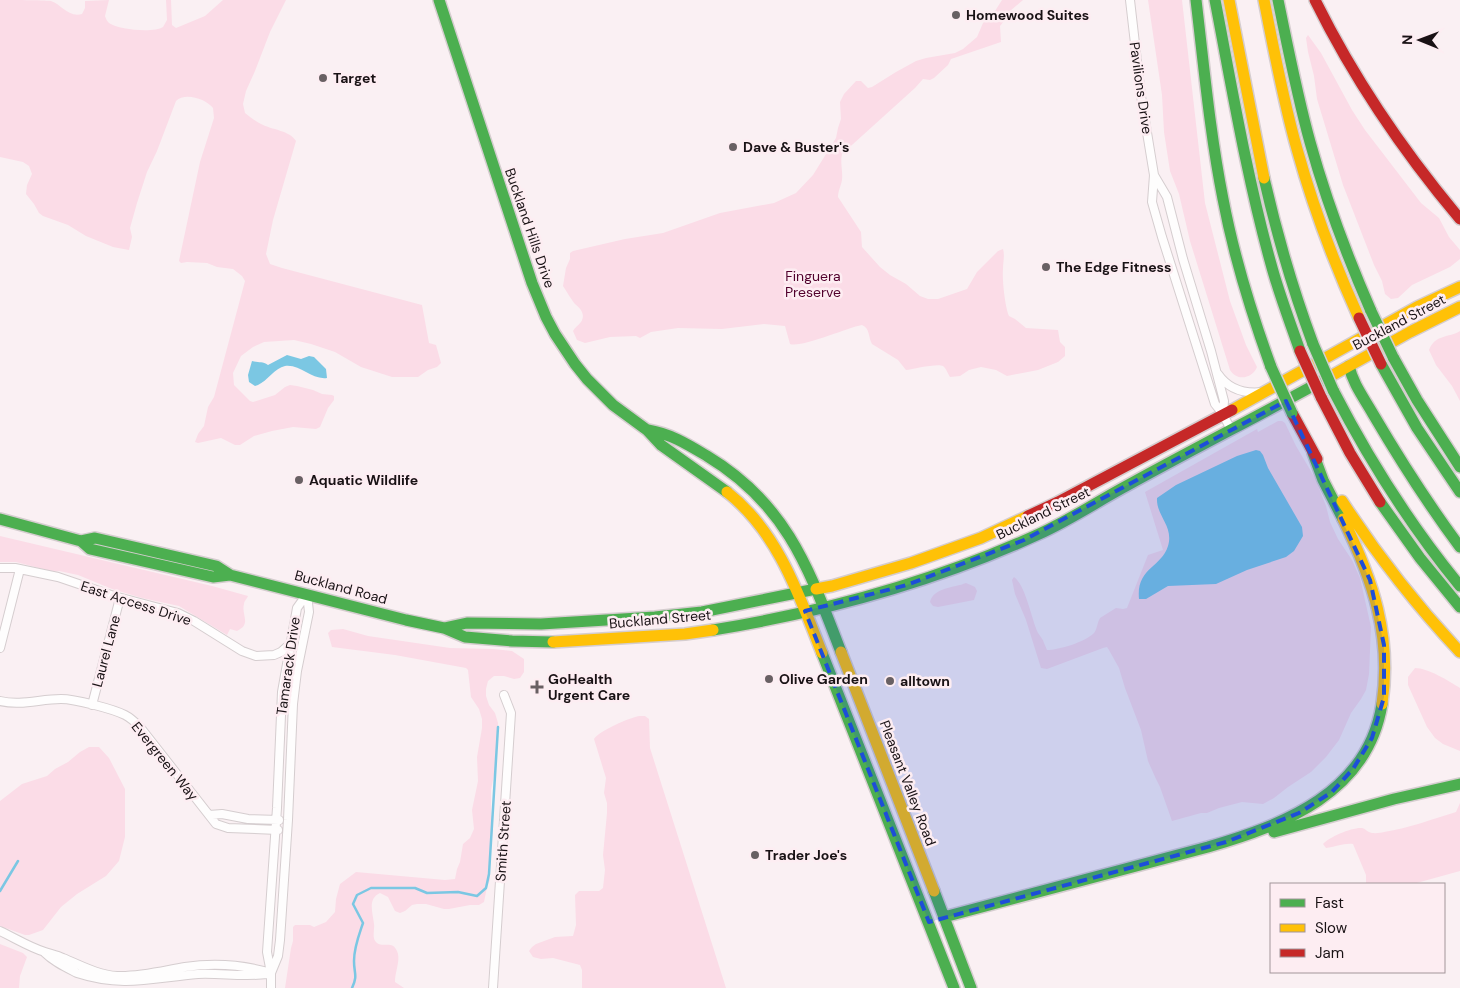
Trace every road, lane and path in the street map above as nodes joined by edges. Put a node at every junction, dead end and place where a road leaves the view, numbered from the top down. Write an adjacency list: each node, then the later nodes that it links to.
1 (439, 0): 20 (main road, Buckland Hills Drive)
2 (1130, 0): 9 (street, Pavilions Drive)
3 (1196, 0): 22 (main road, bridge)
4 (1215, 0): 38 (main road, bridge)
5 (1229, 0): 32 (main road, bridge)
6 (1264, 0): 24 (main road, bridge)
7 (1278, 0): 23 (main road, bridge)
8 (1315, 0): 10 (main road)
9 (1154, 175): 11 (street, Pavilions Drive); 12 (street, Pavilions Drive)
10 (1460, 219)
11 (1168, 256): 12 (street); 19 (street, Pavilions Drive)
12 (1183, 259): 17 (street, Pavilions Drive)
13 (1460, 287): 15 (main road, Buckland Street)
14 (1460, 307): 16 (main road, Buckland Street)
15 (1340, 350): 16 (main road); 18 (main road, Buckland Street)
16 (1349, 366): 21 (main road, Buckland Street); 26 (main road); 28 (main road)
17 (1217, 373): 18 (street); 19 (street, Pavilions Drive)
18 (1266, 391): 19 (main road, Buckland Street)
19 (1224, 414): 21 (street, Pavilions Drive); 27 (main road, Buckland Street)
20 (648, 430): 33 (main road, Buckland Hills Drive); 34 (main road, Buckland Hills Drive)
21 (1232, 430): 29 (main road, Buckland Street)
22 (1313, 452): 47 (main road); 59 (main road)
23 (1460, 467)
24 (1460, 492)
25 (0, 519): 35 (main road, Buckland Road)
26 (1460, 532)
27 (975, 540): 29 (main road); 33 (main road, Buckland Street)
28 (1460, 547)
29 (982, 558): 37 (main road, Buckland Street)
30 (0, 568): 31 (street, East Access Drive)
31 (20, 569): 36 (street, East Access Drive); 46 (street)
32 (1460, 586)
33 (817, 589): 34 (main road, Buckland Street); 37 (main road, Pleasant Valley Road)
34 (798, 593): 39 (main road); 40 (main road, Buckland Street)
35 (307, 594): 42 (main road, Buckland Road); 45 (street, Tamarack Drive); 56 (street, Tamarack Drive)
36 (120, 598): 45 (street, East Access Drive); 50 (street, Laurel Lane)
37 (824, 607): 39 (main road, Buckland Street); 52 (main road, Pleasant Valley Road)
38 (1460, 607)
39 (805, 611): 44 (main road, Buckland Street); 51 (main road)
40 (602, 620): 41 (main road, Buckland Road)
41 (586, 621): 42 (main road, Buckland Road); 43 (main road)
42 (444, 628): 43 (main road, Buckland Road)
43 (584, 640): 44 (main road, Buckland Road)
44 (601, 640)
45 (290, 644): 55 (street, Tamarack Drive)
46 (0, 648)
47 (1460, 652)
48 (504, 695): 68 (street, Smith Street)
49 (0, 701): 50 (street, Evergreen Way)
50 (92, 705): 54 (street, Evergreen Way)
51 (864, 759): 52 (main road); 63 (main road)
52 (882, 759): 62 (main road, Pleasant Valley Road)
53 (1460, 784): 59 (main road)
54 (209, 815): 55 (street); 57 (street, Evergreen Way)
55 (276, 820): 56 (street); 57 (street, Tamarack Drive)
56 (288, 820): 58 (street, Tamarack Drive)
57 (275, 830): 58 (street, Evergreen Way); 60 (street, Tamarack Drive)
58 (288, 830): 61 (street, Tamarack Drive)
59 (1238, 838): 62 (main road)
60 (270, 907): 61 (street); 65 (street, Tamarack Drive)
61 (282, 908): 65 (street, Tamarack Drive)
62 (944, 917): 63 (main road); 70 (main road, Pleasant Valley Road)
63 (929, 922): 69 (main road)
64 (2, 932): 66 (street)
65 (272, 973): 66 (street); 67 (street)
66 (137, 982)
67 (271, 988)
68 (493, 988)
69 (954, 988)
70 (971, 988)

